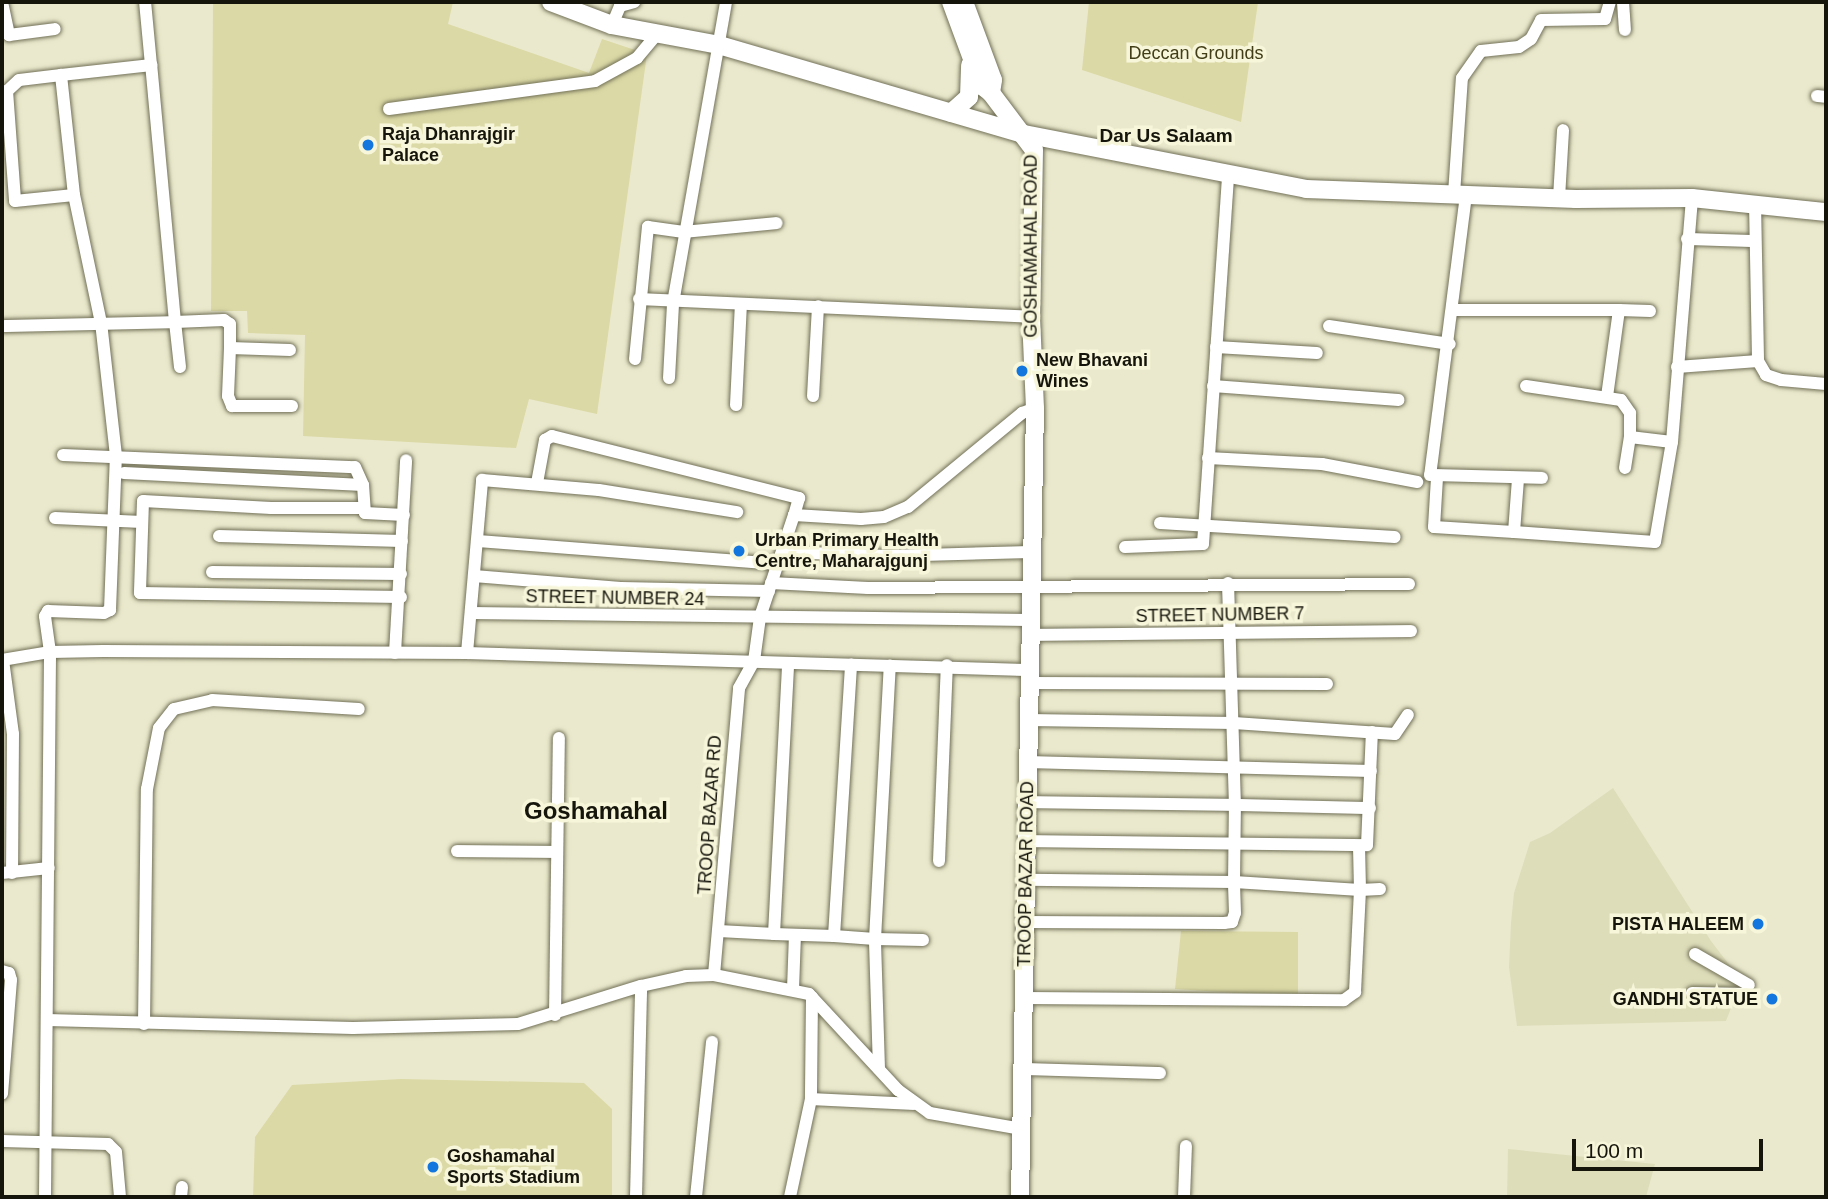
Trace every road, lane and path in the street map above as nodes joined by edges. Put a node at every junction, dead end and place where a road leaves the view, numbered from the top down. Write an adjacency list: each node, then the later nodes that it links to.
1 (2, 2): 12 (street)
2 (145, 2): 17 (street)
3 (551, 2): 11 (street)
4 (634, 2): 10 (street)
5 (726, 2): 15 (street)
6 (951, 2): 16 (street)
7 (964, 2): 19 (street, GOSHAMAHAL ROAD)
8 (1609, 2): 25 (street)
9 (1623, 2): 13 (street)
10 (620, 4): 11 (street)
11 (612, 25): 14 (street)
12 (55, 29)
13 (1625, 30)
14 (658, 33): 15 (street); 20 (street)
15 (719, 45): 21 (street); 32 (street)
16 (968, 49): 19 (street); 21 (street)
17 (150, 65): 18 (street); 43 (street)
18 (61, 75): 26 (street); 26 (street)
19 (991, 93): 23 (street, GOSHAMAHAL ROAD)
20 (389, 108)
21 (951, 113): 23 (street)
22 (1563, 130): 27 (street)
23 (1024, 134): 24 (street); 42 (street, GOSHAMAHAL ROAD)
24 (1228, 174): 25 (street); 48 (street)
25 (1460, 194): 27 (street); 39 (street)
26 (74, 195): 44 (street)
27 (1559, 198): 28 (street)
28 (1692, 198): 29 (street); 33 (street)
29 (1755, 203): 30 (street); 34 (street)
30 (1826, 212)
31 (777, 223): 32 (street)
32 (684, 232): 35 (street); 36 (street)
33 (1688, 239): 34 (street); 55 (street)
34 (1753, 241): 53 (street)
35 (639, 299): 36 (street); 52 (street)
36 (673, 303): 37 (street); 56 (street)
37 (741, 304): 38 (street); 63 (street)
38 (818, 306): 42 (street); 60 (street)
39 (1455, 310): 40 (street); 47 (street)
40 (1619, 310): 41 (street); 61 (street)
41 (1650, 311)
42 (1031, 317): 65 (street, GOSHAMAHAL ROAD)
43 (175, 322): 44 (street); 49 (street); 54 (street)
44 (101, 323): 46 (street); 69 (street)
45 (1329, 326): 47 (street)
46 (2, 327)
47 (1450, 344): 74 (street)
48 (1216, 346): 51 (street); 58 (street)
49 (230, 348): 50 (street); 64 (street)
50 (290, 350)
51 (1317, 353)
52 (635, 359)
53 (1758, 361): 55 (street); 57 (street)
54 (180, 367)
55 (1676, 367): 67 (street)
56 (669, 378)
57 (1826, 384)
58 (1213, 386): 62 (street); 70 (street)
59 (1526, 386): 61 (street)
60 (813, 396)
61 (1607, 397): 66 (street)
62 (1398, 400)
63 (736, 405)
64 (292, 407)
65 (1035, 408): 83 (street); 95 (street, GOSHAMAHAL ROAD)
66 (1630, 437): 67 (street); 72 (street)
67 (1672, 442): 89 (street)
68 (63, 455): 69 (street)
69 (116, 456): 79 (street); 85 (street)
70 (1208, 457): 77 (street); 88 (street)
71 (406, 460): 82 (street)
72 (1625, 468)
73 (124, 473): 79 (street)
74 (1437, 478): 76 (street); 89 (street)
75 (1542, 478): 76 (street)
76 (1518, 479): 89 (street)
77 (1417, 482)
78 (537, 483): 81 (street); 83 (street); 93 (street)
79 (363, 485): 80 (street)
80 (363, 508): 82 (street); 86 (street)
81 (737, 512)
82 (404, 515): 92 (street)
83 (794, 515): 96 (street, TROOP BAZAR RD)
84 (55, 518): 85 (street)
85 (113, 520): 86 (street); 110 (street)
86 (142, 522): 104 (street)
87 (1160, 523): 88 (street)
88 (1203, 526): 91 (street); 94 (street)
89 (1514, 532)
90 (219, 536): 92 (street)
91 (1395, 537)
92 (402, 541): 98 (street)
93 (478, 541): 96 (street); 99 (street)
94 (1125, 547)
95 (1030, 552): 96 (street); 101 (street, TROOP BAZAR ROAD)
96 (781, 558): 103 (street, TROOP BAZAR RD)
97 (212, 572): 98 (street)
98 (401, 574): 104 (street)
99 (474, 576): 103 (street); 105 (street)
100 (1228, 583): 101 (street); 102 (street); 108 (street)
101 (1031, 584): 103 (street); 107 (street, TROOP BAZAR ROAD)
102 (1409, 584)
103 (770, 587): 106 (street, TROOP BAZAR RD)
104 (401, 597): 111 (street)
105 (471, 613): 106 (street, STREET NUMBER 24); 112 (street)
106 (760, 617): 107 (street, STREET NUMBER 24); 114 (street, TROOP BAZAR RD)
107 (1029, 627): 108 (street, STREET NUMBER 7); 119 (street, TROOP BAZAR ROAD)
108 (1229, 631): 109 (street, STREET NUMBER 7); 120 (street)
109 (1410, 631)
110 (50, 652): 111 (street); 113 (street); 141 (street)
111 (396, 653): 112 (street)
112 (467, 653): 114 (street)
113 (2, 660): 135 (street)
114 (754, 661): 115 (street); 148 (street, TROOP BAZAR RD)
115 (789, 663): 116 (street); 149 (street)
116 (851, 665): 117 (street); 151 (street)
117 (890, 665): 118 (street); 152 (street)
118 (947, 665): 119 (street); 140 (street)
119 (1028, 676): 120 (street); 124 (street, TROOP BAZAR ROAD)
120 (1232, 684): 121 (street); 125 (street)
121 (1327, 684)
122 (359, 709): 164 (street)
123 (1408, 715): 126 (street)
124 (1028, 720): 125 (street); 128 (street, TROOP BAZAR ROAD)
125 (1234, 723): 126 (street); 129 (street)
126 (1372, 732): 130 (street)
127 (559, 738): 139 (street)
128 (1027, 762): 129 (street); 131 (street, TROOP BAZAR ROAD)
129 (1234, 767): 130 (street); 132 (street)
130 (1371, 771): 133 (street)
131 (1027, 802): 132 (street); 134 (street, TROOP BAZAR ROAD)
132 (1235, 805): 133 (street); 136 (street)
133 (1370, 807): 137 (street)
134 (1026, 842): 136 (street); 143 (street, TROOP BAZAR ROAD)
135 (7, 844): 142 (street)
136 (1233, 844): 137 (street); 144 (street)
137 (1359, 846): 145 (street)
138 (457, 851): 139 (street)
139 (556, 852): 162 (street)
140 (939, 861)
141 (49, 868): 142 (street); 163 (street)
142 (7, 873)
143 (1026, 880): 144 (street); 147 (street, TROOP BAZAR ROAD)
144 (1234, 882): 145 (street); 147 (street)
145 (1360, 890): 146 (street); 161 (street)
146 (1380, 890)
147 (1025, 922): 161 (street, TROOP BAZAR ROAD)
148 (720, 931): 149 (street); 156 (street, TROOP BAZAR RD)
149 (774, 934): 150 (street)
150 (795, 935): 151 (street); 158 (street)
151 (834, 936): 152 (street)
152 (875, 939): 153 (street); 166 (street)
153 (923, 940)
154 (1695, 954): 159 (street)
155 (2, 971): 169 (street)
156 (714, 975): 157 (street); 158 (street)
157 (640, 986): 162 (street); 178 (street)
158 (793, 989): 160 (street)
159 (1692, 993)
160 (812, 997): 166 (street); 170 (street)
161 (1024, 998): 167 (street, TROOP BAZAR ROAD)
162 (555, 1015): 164 (street)
163 (47, 1020): 164 (street); 173 (street)
164 (144, 1024)
165 (712, 1042): 179 (street)
166 (879, 1069): 171 (street)
167 (1023, 1069): 168 (street); 172 (street, TROOP BAZAR ROAD)
168 (1160, 1073)
169 (2, 1094)
170 (811, 1099): 171 (street); 180 (street)
171 (914, 1104): 172 (street)
172 (1022, 1129): 181 (street, TROOP BAZAR ROAD)
173 (46, 1140): 174 (street); 176 (street); 177 (street)
174 (2, 1141)
175 (1186, 1146): 182 (street)
176 (45, 1197)
177 (120, 1197)
178 (636, 1197)
179 (696, 1197)
180 (790, 1197)
181 (1020, 1197)
182 (1184, 1197)

